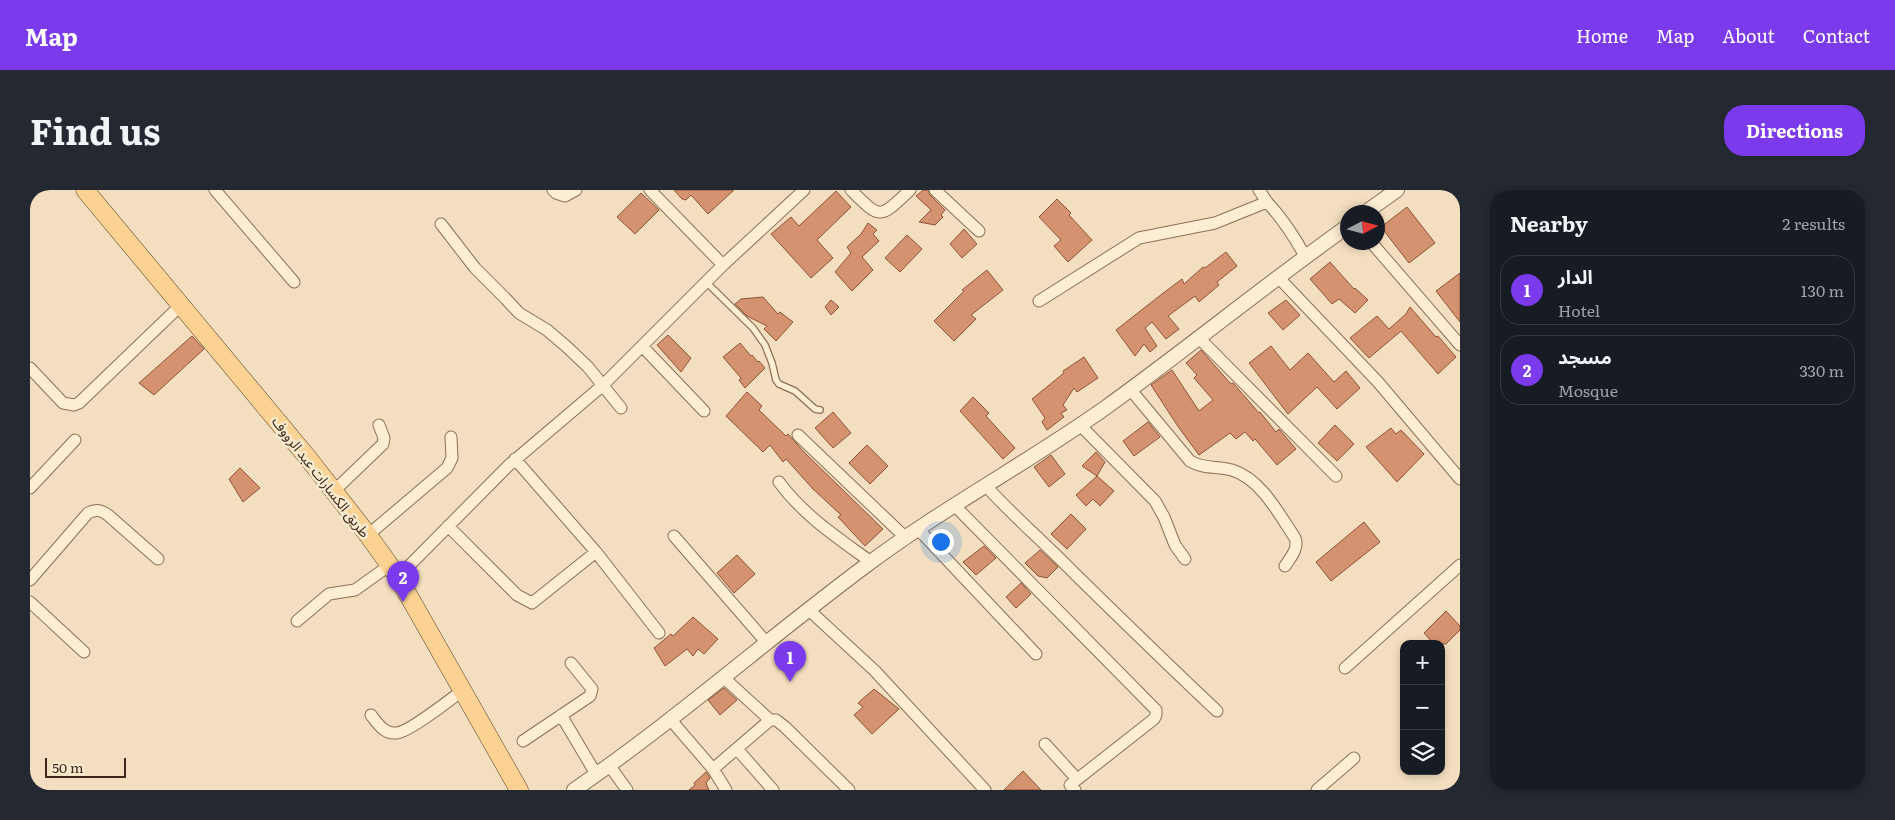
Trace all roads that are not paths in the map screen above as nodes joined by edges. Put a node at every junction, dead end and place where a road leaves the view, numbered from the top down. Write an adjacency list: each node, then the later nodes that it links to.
1 (85, 190): 24 (main road, طريق الكسارات عبد الرووف)
2 (215, 190): 21 (street)
3 (553, 190): 4 (street)
4 (576, 190)
5 (650, 190): 19 (street)
6 (804, 190): 19 (street)
7 (851, 190): 8 (street)
8 (910, 190)
9 (935, 190): 15 (street)
10 (1259, 190): 12 (street)
11 (1396, 190): 13 (street)
12 (1267, 202): 18 (street); 23 (street)
13 (1376, 205)
14 (441, 224): 29 (street)
15 (979, 231)
16 (1340, 232): 18 (street)
17 (1378, 250): 26 (street)
18 (1305, 256): 20 (street)
19 (723, 265): 22 (street)
20 (1278, 277): 25 (street); 41 (street)
21 (294, 282)
22 (706, 282): 27 (street); 32 (lane)
23 (1039, 301)
24 (181, 305): 28 (street); 45 (main road, طريق الكسارات عبد الرووف)
25 (1198, 337): 30 (street); 40 (street)
26 (1460, 345)
27 (642, 346): 29 (street); 33 (street)
28 (30, 368)
29 (602, 386): 31 (street); 39 (street)
30 (1130, 389): 35 (street); 57 (street)
31 (621, 408)
32 (820, 410)
33 (704, 411)
34 (379, 425): 45 (street)
35 (1080, 425): 43 (street); 54 (street)
36 (798, 435): 51 (street)
37 (452, 437): 49 (street)
38 (75, 440): 44 (street)
39 (515, 459): 47 (street); 52 (street)
40 (1336, 476)
41 (1460, 479)
42 (779, 482): 55 (street)
43 (986, 486): 46 (street); 71 (street)
44 (30, 488)
45 (334, 490): 49 (main road, طريق الكسارات عبد الرووف)
46 (954, 505): 48 (street); 83 (street)
47 (448, 526): 52 (street); 58 (street)
48 (918, 529): 51 (street); 66 (street)
49 (368, 535): 58 (main road, طريق الكسارات عبد الرووف)
50 (674, 536): 64 (street)
51 (906, 538): 55 (street)
52 (596, 552): 63 (street)
53 (158, 559): 59 (street)
54 (1186, 559)
55 (871, 562): 61 (street)
56 (1460, 565): 68 (street)
57 (1285, 566)
58 (394, 571): 62 (street); 70 (main road, طريق الكسارات عبد الرووف)
59 (30, 580)
60 (30, 602): 65 (street)
61 (809, 610): 64 (street); 90 (street)
62 (297, 622)
63 (659, 633)
64 (766, 642): 69 (street)
65 (84, 652)
66 (1036, 654)
67 (571, 663): 73 (street)
68 (1345, 668)
69 (723, 676): 74 (street); 75 (street)
70 (464, 690): 72 (street); 84 (main road, طريق الكسارات عبد الرووف)
71 (1217, 711)
72 (371, 715)
73 (562, 715): 76 (street); 82 (street)
74 (670, 719): 80 (street); 81 (street)
75 (770, 720): 78 (street); 89 (street)
76 (523, 741)
77 (1045, 744): 83 (street)
78 (737, 750): 81 (street); 88 (street)
79 (1354, 758): 91 (street)
80 (609, 765): 82 (street); 86 (street)
81 (713, 769): 87 (street)
82 (596, 774): 85 (street)
83 (1076, 785)
84 (520, 790)
85 (574, 790)
86 (627, 790)
87 (726, 790)
88 (773, 790)
89 (849, 790)
90 (985, 790)
91 (1316, 790)

